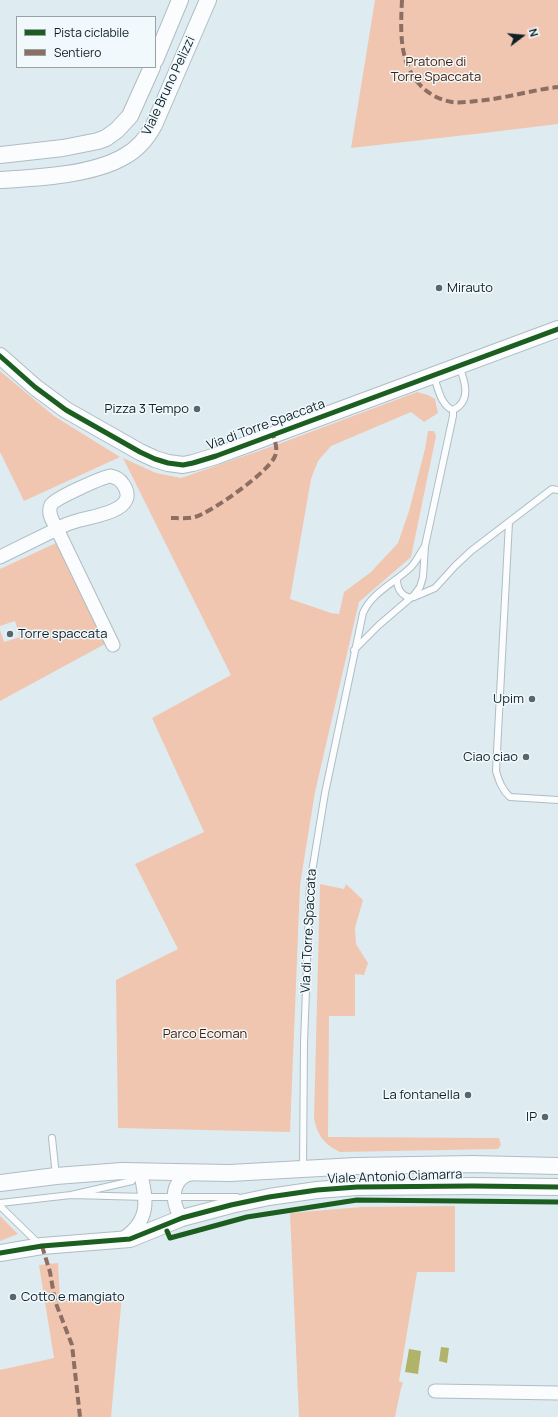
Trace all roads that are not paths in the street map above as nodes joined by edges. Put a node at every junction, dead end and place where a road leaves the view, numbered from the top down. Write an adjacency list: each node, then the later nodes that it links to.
1 (180, 0): 3 (street, Viale Bruno Pelizzi)
2 (208, 0): 6 (street, Viale Bruno Pelizzi)
3 (156, 58)
4 (152, 68): 5 (street, Viale Bruno Pelizzi)
5 (0, 155)
6 (0, 180)
7 (558, 329): 9 (street, Via di Torre Spaccata)
8 (0, 356): 10 (street, Via di Torre Spaccata)
9 (460, 366): 10 (street, Via di Torre Spaccata); 11 (lane, Via di Torre Spaccata)
10 (434, 375): 11 (lane)
11 (453, 410): 15 (lane, Via di Torre Spaccata)
12 (558, 490): 13 (lane)
13 (509, 522): 18 (lane); 21 (lane)
14 (56, 529): 14 (street); 16 (street); 19 (street)
15 (425, 546): 17 (lane, Via di Torre Spaccata); 18 (lane, Via di Torre Spaccata)
16 (0, 557)
17 (397, 579): 18 (lane); 20 (lane, Via di Torre Spaccata)
18 (411, 598): 20 (lane, Via di Torre Spaccata)
19 (114, 645)
20 (354, 650): 24 (lane, Via di Torre Spaccata)
21 (558, 800)
22 (52, 1138): 27 (lane)
23 (558, 1166): 24 (street, Viale Antonio Ciamarra)
24 (303, 1169): 26 (street, Viale Antonio Ciamarra)
25 (140, 1171): 26 (street, Viale Antonio Ciamarra); 27 (street, Viale Antonio Ciamarra); 30 (lane, Viale Antonio Ciamarra); 31 (street)
26 (196, 1173): 33 (street)
27 (56, 1176): 28 (street, Viale Antonio Ciamarra)
28 (0, 1183)
29 (558, 1187): 32 (street, Viale Antonio Ciamarra)
30 (71, 1195): 31 (lane, Viale Antonio Ciamarra); 34 (lane, Viale Antonio Ciamarra)
31 (146, 1197): 33 (lane, Viale Antonio Ciamarra); 37 (street)
32 (269, 1197): 33 (lane, Viale Antonio Ciamarra); 36 (street, Viale Antonio Ciamarra)
33 (174, 1198): 36 (street)
34 (0, 1203)
35 (0, 1206): 38 (lane)
36 (182, 1218): 37 (street, Viale Antonio Ciamarra)
37 (119, 1240): 38 (street, Viale Antonio Ciamarra)
38 (42, 1246): 39 (street, Viale Antonio Ciamarra)
39 (0, 1253)
40 (435, 1392): 41 (street)
41 (558, 1393)

